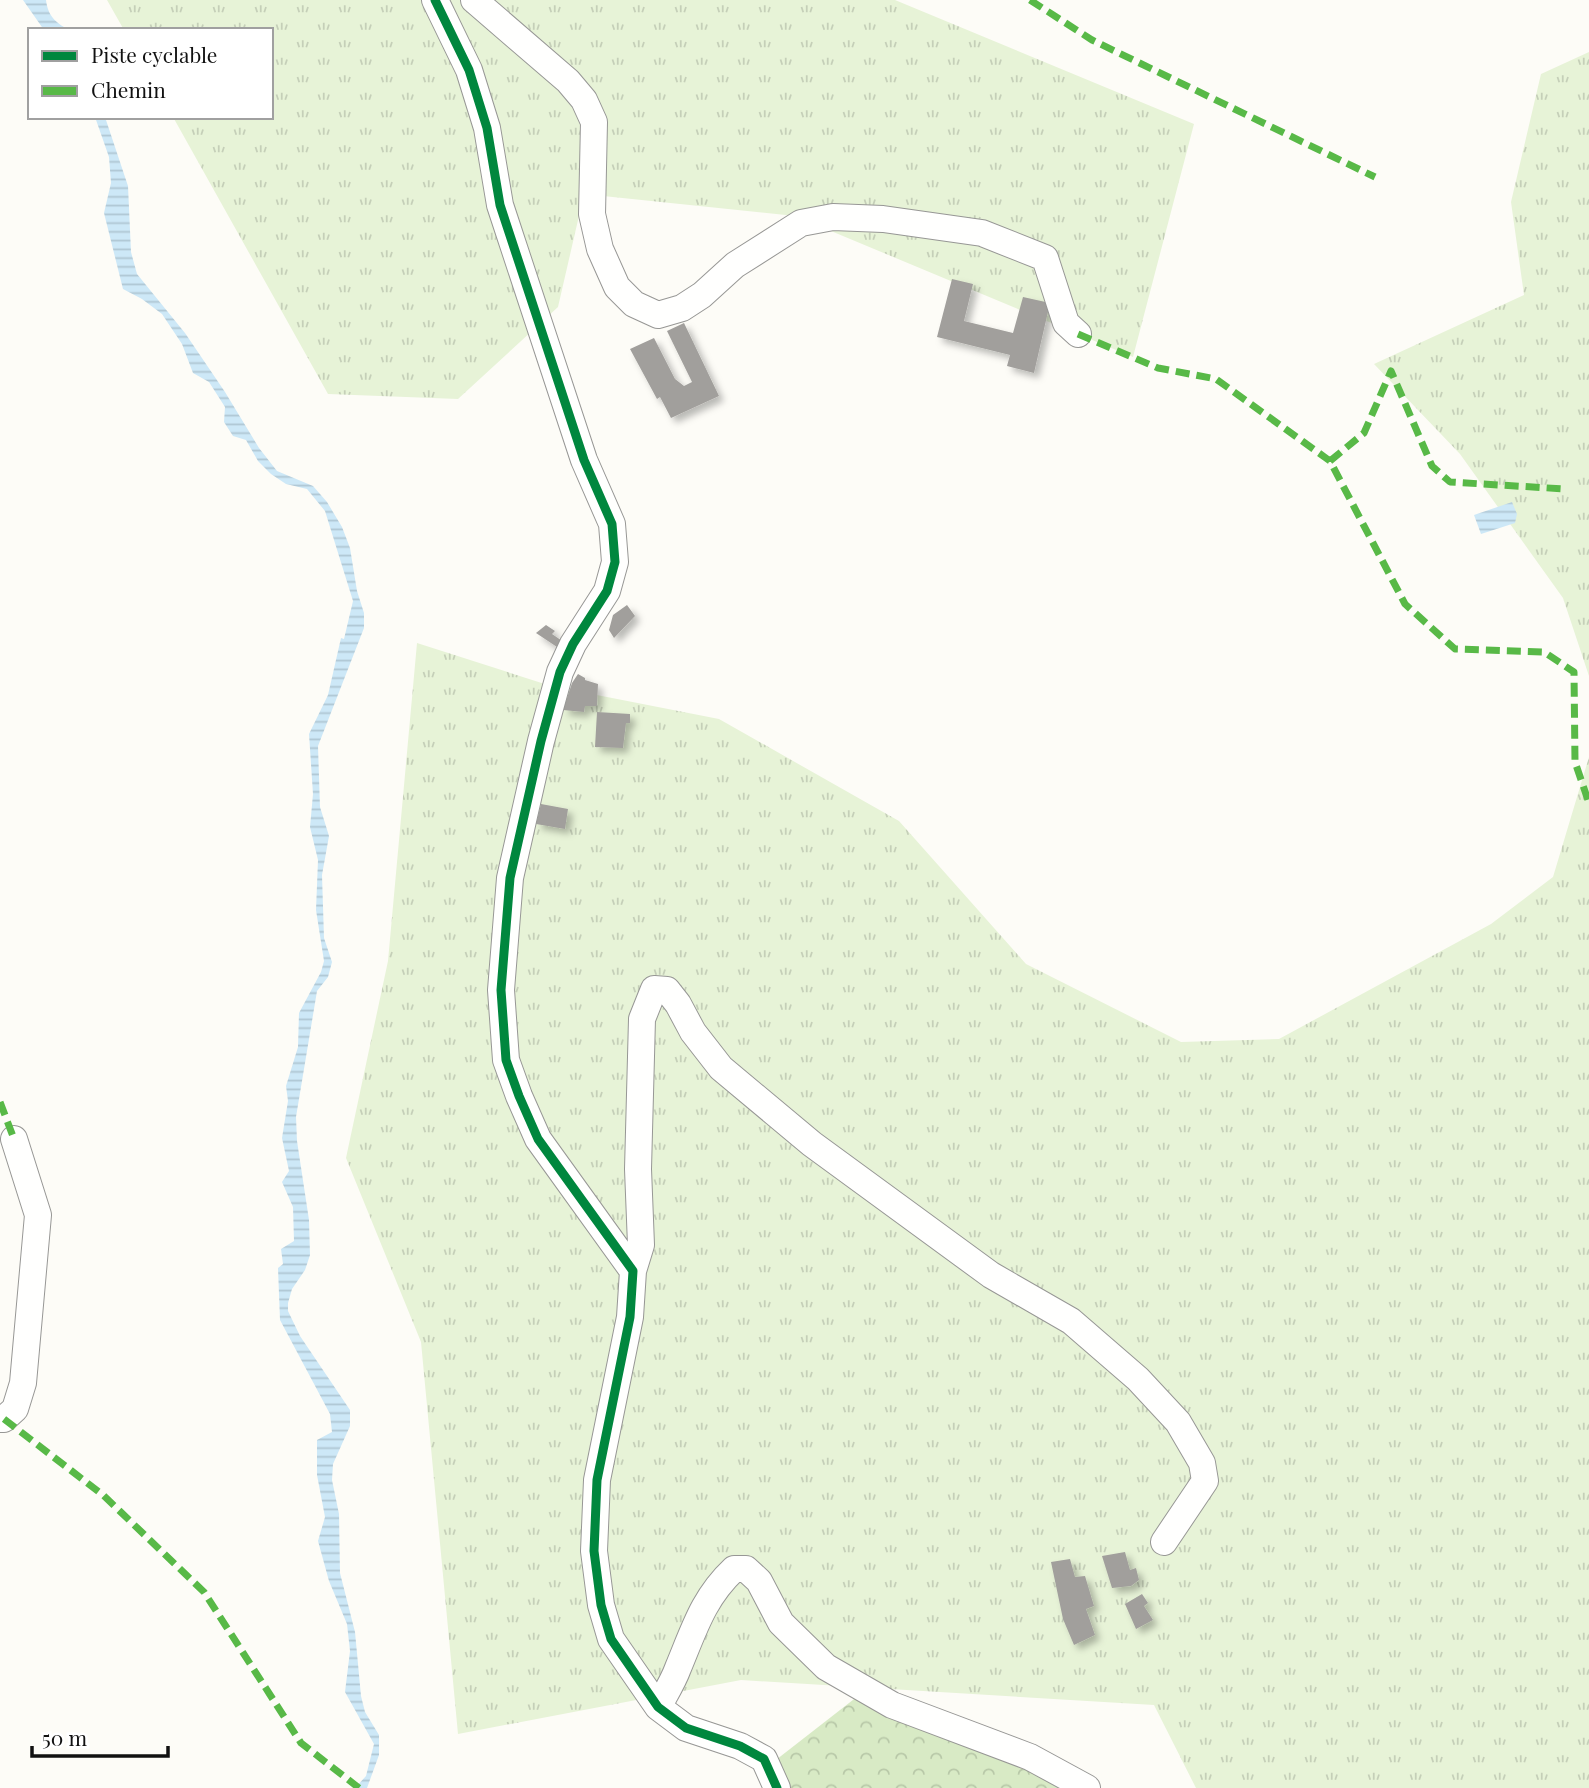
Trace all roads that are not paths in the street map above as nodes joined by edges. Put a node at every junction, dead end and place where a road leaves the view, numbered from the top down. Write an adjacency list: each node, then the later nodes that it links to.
1 (435, 0): 5 (street)
2 (474, 0): 3 (street)
3 (1078, 334)
4 (14, 1139): 6 (street)
5 (633, 1271): 7 (street); 8 (street)
6 (2, 1419)
7 (1164, 1542)
8 (658, 1707): 9 (street); 10 (street)
9 (772, 1776)
10 (1087, 1788)

